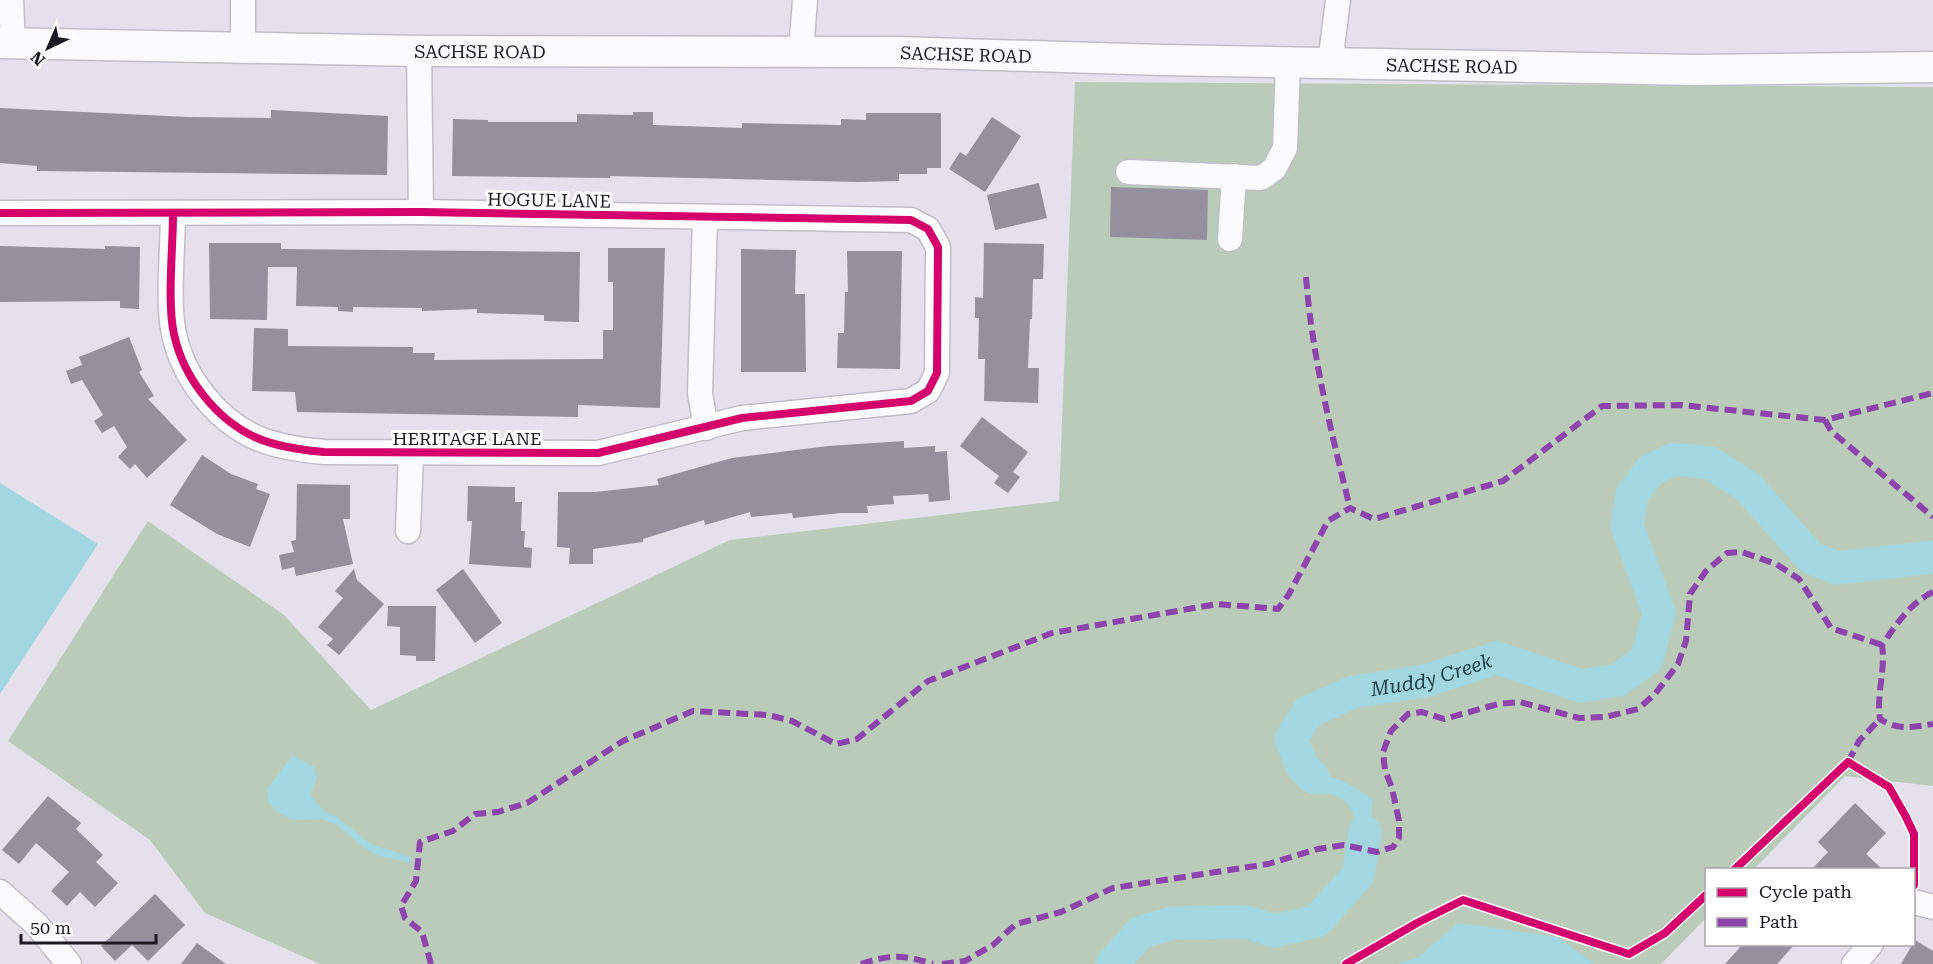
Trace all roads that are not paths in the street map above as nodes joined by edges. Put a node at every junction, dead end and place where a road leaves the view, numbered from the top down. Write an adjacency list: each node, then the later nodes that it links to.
1 (11, 0): 5 (street)
2 (243, 0): 6 (street)
3 (805, 0): 8 (street)
4 (1338, 0): 10 (street)
5 (6, 43): 6 (main road, SACHSE ROAD)
6 (243, 48): 7 (main road, SACHSE ROAD)
7 (419, 51): 8 (main road, SACHSE ROAD); 14 (street)
8 (801, 52): 9 (main road, SACHSE ROAD)
9 (1288, 63): 10 (main road, SACHSE ROAD); 13 (street)
10 (1337, 64): 11 (main road, SACHSE ROAD)
11 (1933, 67)
12 (1128, 172): 13 (street)
13 (1234, 176): 18 (street)
14 (421, 212): 16 (street, HOGUE LANE); 17 (street, HOGUE LANE)
15 (0, 213): 16 (street, HOGUE LANE)
16 (173, 214): 21 (street, HERITAGE LANE)
17 (705, 218): 19 (street, HOGUE LANE); 20 (street)
18 (1230, 239)
19 (928, 391): 20 (street, HERITAGE LANE)
20 (706, 428): 21 (street, HERITAGE LANE)
21 (411, 452): 22 (street)
22 (408, 531)
23 (0, 892): 27 (street)
24 (1915, 902): 25 (street)
25 (1933, 907)
26 (1870, 946): 28 (street)
27 (69, 964)
28 (1854, 964)

